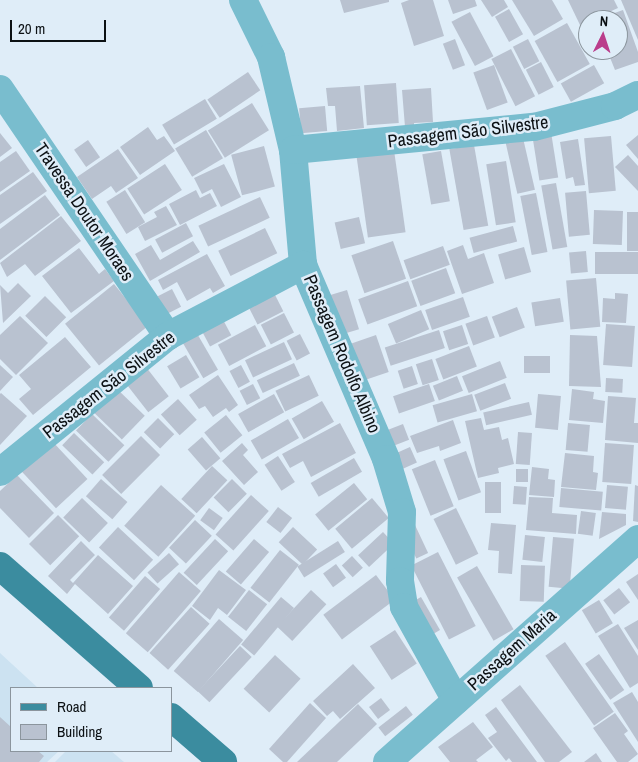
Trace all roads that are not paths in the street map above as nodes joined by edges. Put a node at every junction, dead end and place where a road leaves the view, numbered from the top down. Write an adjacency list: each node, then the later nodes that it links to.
1 (244, 0): 4 (street, Passagem Rodolfo Albino)
2 (0, 89): 6 (street, Travessa Doutor Moraes)
3 (638, 95): 4 (street, Passagem São Silvestre)
4 (293, 150): 5 (street, Passagem Rodolfo Albino)
5 (304, 265): 6 (street, Passagem São Silvestre); 11 (street, Passagem Rodolfo Albino)
6 (168, 336): 7 (street, Passagem São Silvestre)
7 (0, 472)
8 (638, 539): 11 (street, Passagem Maria)
9 (0, 566): 10 (main road)
10 (138, 687)
11 (456, 701): 14 (street, Passagem Maria)
12 (172, 718): 13 (main road)
13 (223, 762)
14 (388, 762)

